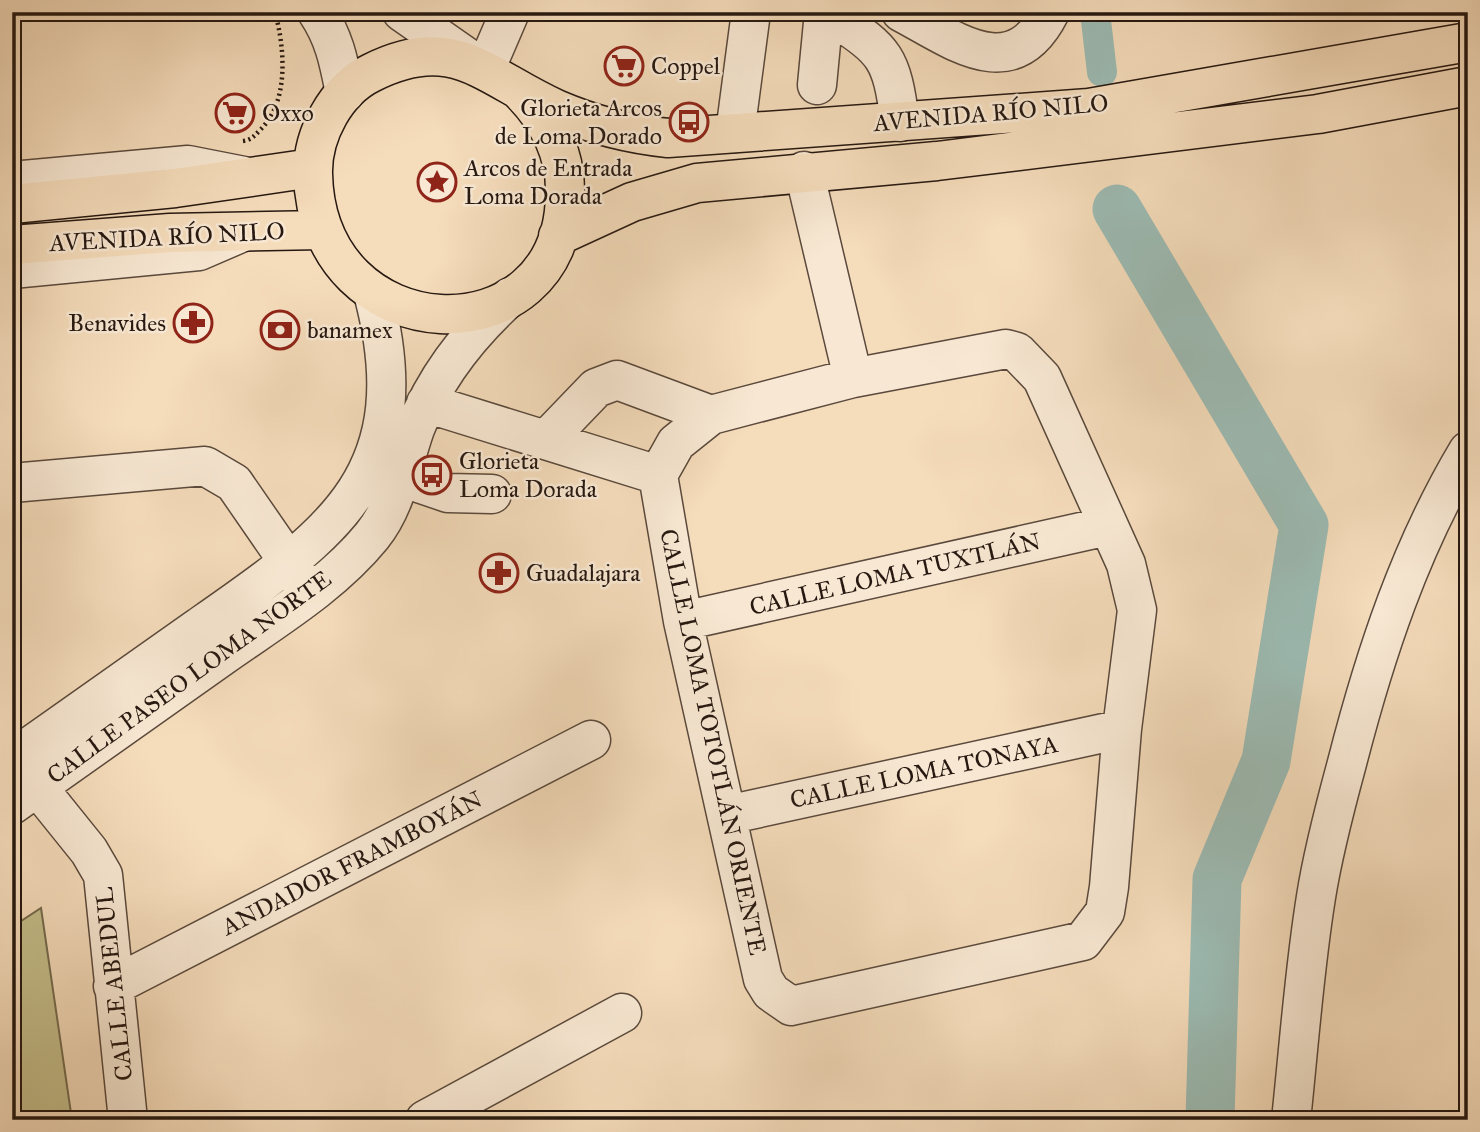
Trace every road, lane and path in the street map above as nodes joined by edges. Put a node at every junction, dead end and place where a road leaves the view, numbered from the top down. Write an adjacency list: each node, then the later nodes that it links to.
1 (275, 12): 17 (path)
2 (317, 12): 14 (street)
3 (402, 12): 10 (street)
4 (510, 12): 10 (street)
5 (751, 12): 16 (street)
6 (826, 12): 11 (street); 15 (street)
7 (901, 12): 8 (street)
8 (1050, 12)
9 (1468, 42): 15 (main road, AVENIDA RÍO NILO)
10 (480, 66): 13 (main road); 14 (main road)
11 (817, 85)
12 (1468, 86): 19 (main road, AVENIDA RÍO NILO)
13 (519, 90): 16 (main road, AVENIDA RÍO NILO); 24 (main road)
14 (345, 93): 18 (main road)
15 (900, 122): 16 (main road, AVENIDA RÍO NILO)
16 (735, 133)
17 (241, 159): 18 (main road, AVENIDA RÍO NILO); 20 (street); 21 (main road, AVENIDA RÍO NILO)
18 (312, 168): 22 (main road)
19 (804, 171): 24 (main road, AVENIDA RÍO NILO); 29 (street)
20 (12, 181)
21 (12, 204)
22 (322, 230): 23 (main road, AVENIDA RÍO NILO); 27 (main road)
23 (244, 232): 25 (main road, AVENIDA RÍO NILO); 26 (street)
24 (558, 236): 28 (main road)
25 (12, 245)
26 (12, 269)
27 (373, 293): 28 (main road); 39 (street, CALLE PASEO LOMA NORTE)
28 (509, 297): 30 (street, CALLE PASEO LOMA NORTE)
29 (853, 378): 31 (street); 38 (street)
30 (426, 403): 32 (street); 35 (street, CALLE PASEO LOMA NORTE)
31 (711, 415): 32 (street); 34 (street)
32 (546, 440): 34 (street)
33 (1468, 451): 50 (street)
34 (658, 475): 40 (street, CALLE LOMA TOTOTLÁN ORIENTE)
35 (401, 477): 37 (street); 39 (street, CALLE PASEO LOMA NORTE)
36 (12, 483): 39 (street)
37 (492, 495)
38 (1108, 526): 40 (street, CALLE LOMA TUXTLÁN); 41 (street)
39 (300, 579): 43 (street, CALLE PASEO LOMA NORTE); 44 (street, CALLE PASEO LOMA NORTE)
40 (683, 621): 45 (street, CALLE LOMA TOTOTLÁN ORIENTE)
41 (1122, 729): 45 (street, CALLE LOMA TONAYA); 45 (street, CALLE LOMA TOTOTLÁN ORIENTE)
42 (591, 740): 46 (street, ANDADOR FRAMBOYÁN)
43 (13, 757): 44 (street, CALLE ABEDUL)
44 (25, 796): 46 (street, CALLE ABEDUL)
45 (727, 814)
46 (113, 986): 48 (street, CALLE ABEDUL)
47 (622, 1013): 49 (street)
48 (128, 1120)
49 (425, 1120)
50 (1291, 1120)

